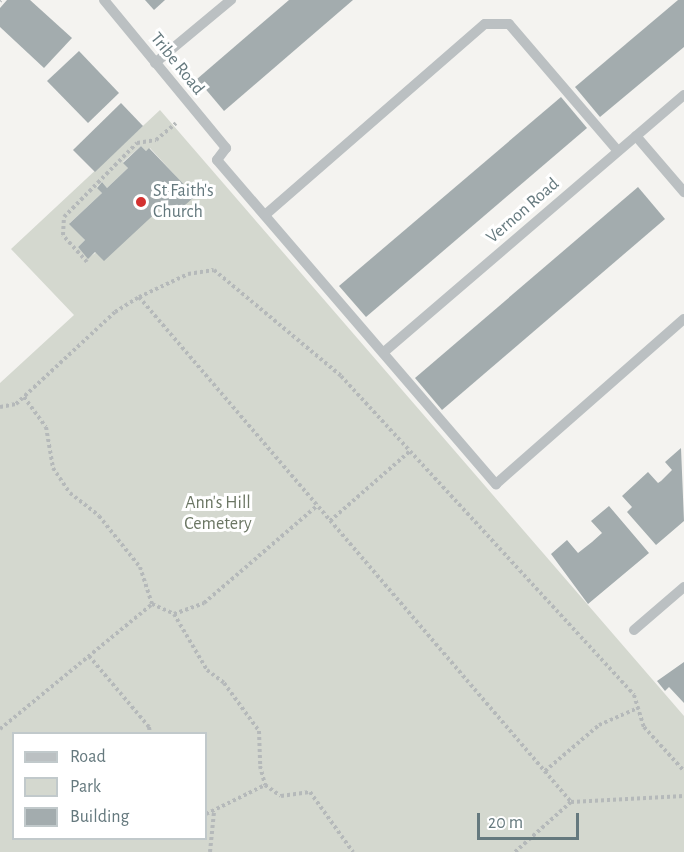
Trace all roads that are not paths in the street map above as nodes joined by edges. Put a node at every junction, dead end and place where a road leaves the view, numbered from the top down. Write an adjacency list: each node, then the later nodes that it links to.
1 (104, 0): 3 (street, Tribe Road)
2 (231, 0): 3 (street)
3 (155, 63): 8 (street, Tribe Road)
4 (684, 95): 5 (street, Vernon Road)
5 (636, 136): 6 (street, Vernon Road); 7 (street)
6 (618, 151): 8 (street); 10 (street, Vernon Road)
7 (684, 192)
8 (265, 215): 10 (street)
9 (684, 319): 10 (street)
10 (384, 352)
11 (684, 587): 12 (street)
12 (634, 630)

